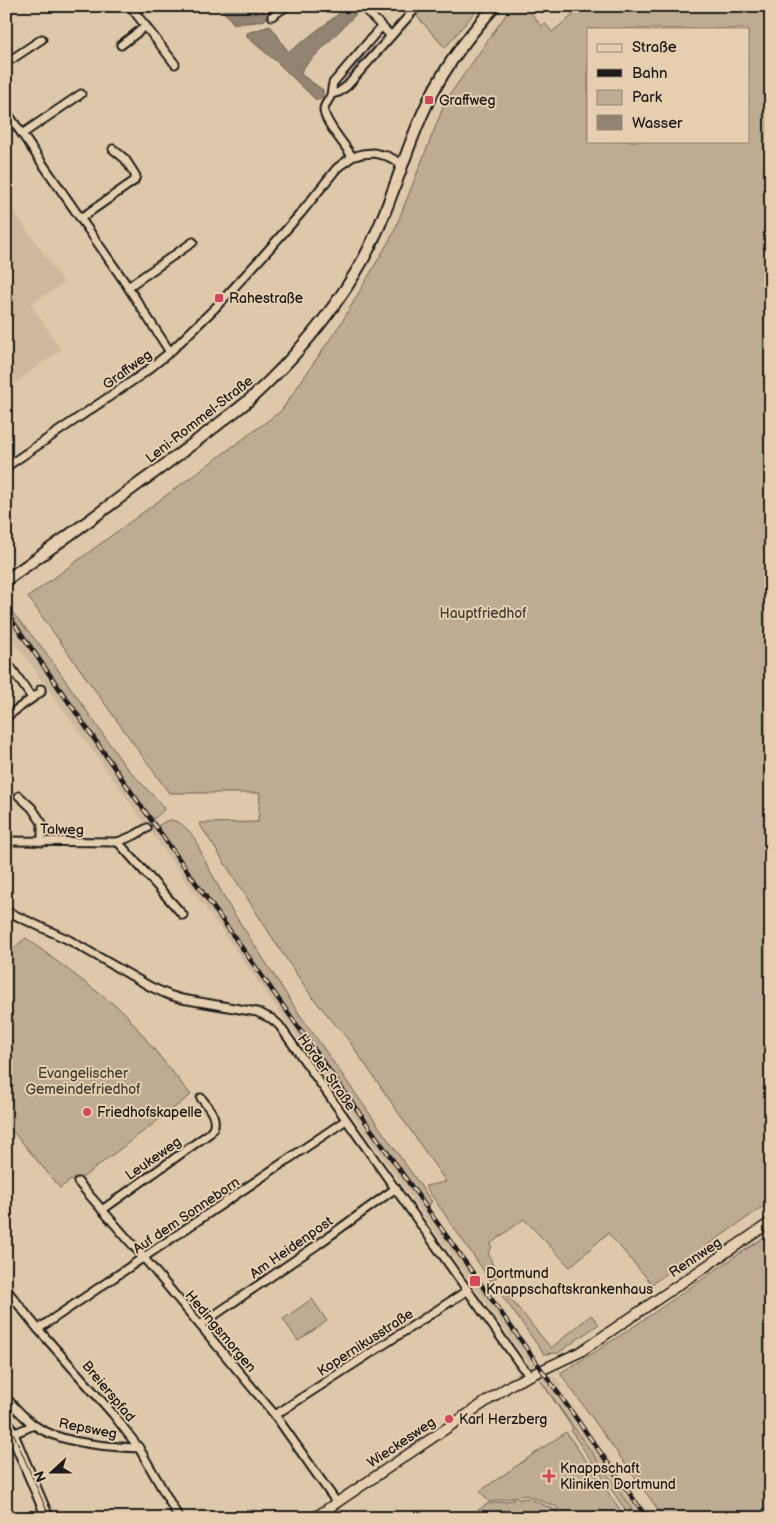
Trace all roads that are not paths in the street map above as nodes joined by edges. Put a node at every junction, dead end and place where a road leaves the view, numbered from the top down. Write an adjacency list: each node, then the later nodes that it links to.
1 (130, 6): 7 (street)
2 (287, 6): 6 (street)
3 (362, 6): 8 (street)
4 (496, 6): 20 (main road, Leni-Rommel-Straße)
5 (415, 9): 9 (street)
6 (272, 16)
7 (146, 26): 11 (street); 13 (street)
8 (381, 27): 9 (street); 15 (street)
9 (391, 36): 15 (street)
10 (42, 39): 12 (street)
11 (121, 45)
12 (6, 63)
13 (175, 64)
14 (81, 94): 17 (street)
15 (332, 94): 19 (street)
16 (6, 111): 17 (street)
17 (22, 134): 21 (street)
18 (113, 149): 21 (street)
19 (352, 157): 20 (street); 24 (street, Graffweg)
20 (403, 164): 26 (main road, Leni-Rommel-Straße)
21 (81, 218): 23 (street)
22 (194, 242): 23 (street)
23 (128, 287): 24 (street)
24 (170, 352): 25 (street, Graffweg)
25 (6, 467)
26 (6, 580)
27 (6, 664): 29 (street)
28 (41, 689): 29 (street)
29 (32, 698): 30 (street)
30 (6, 717)
31 (19, 796): 34 (street)
32 (147, 828): 35 (street, Talweg)
33 (6, 841): 34 (street, Talweg)
34 (42, 842): 35 (street, Talweg)
35 (118, 842): 37 (street)
36 (6, 911): 39 (street, Hörder Straße)
37 (184, 915)
38 (201, 1098): 42 (street, Leukeweg)
39 (346, 1120): 41 (street, Hörder Straße); 44 (street, Auf dem Sonneborn)
40 (78, 1182): 42 (street, Hedingsmorgen)
41 (396, 1188): 46 (street, Hörder Straße); 47 (street, Am Heidenpost)
42 (102, 1210): 44 (street, Hedingsmorgen)
43 (771, 1222): 49 (street, Rennweg)
44 (144, 1258): 47 (street, Hedingsmorgen); 48 (street, Auf dem Sonneborn)
45 (6, 1289): 48 (street, Breierspfad)
46 (468, 1290): 49 (street, Hörder Straße); 51 (street, Kopernikusstraße)
47 (200, 1325): 51 (street, Hedingsmorgen)
48 (38, 1329): 55 (street, Breierspfad)
49 (530, 1375): 56 (street, Wieckesweg)
50 (6, 1398): 53 (street, Repsweg)
51 (275, 1415): 56 (street, Hedingsmorgen)
52 (6, 1419): 54 (main road)
53 (34, 1426): 54 (street); 55 (street, Repsweg)
54 (13, 1434): 57 (main road)
55 (139, 1448): 58 (street, Breierspfad)
56 (337, 1503): 59 (street, Wieckesweg)
57 (48, 1518)
58 (179, 1518)
59 (314, 1518)

